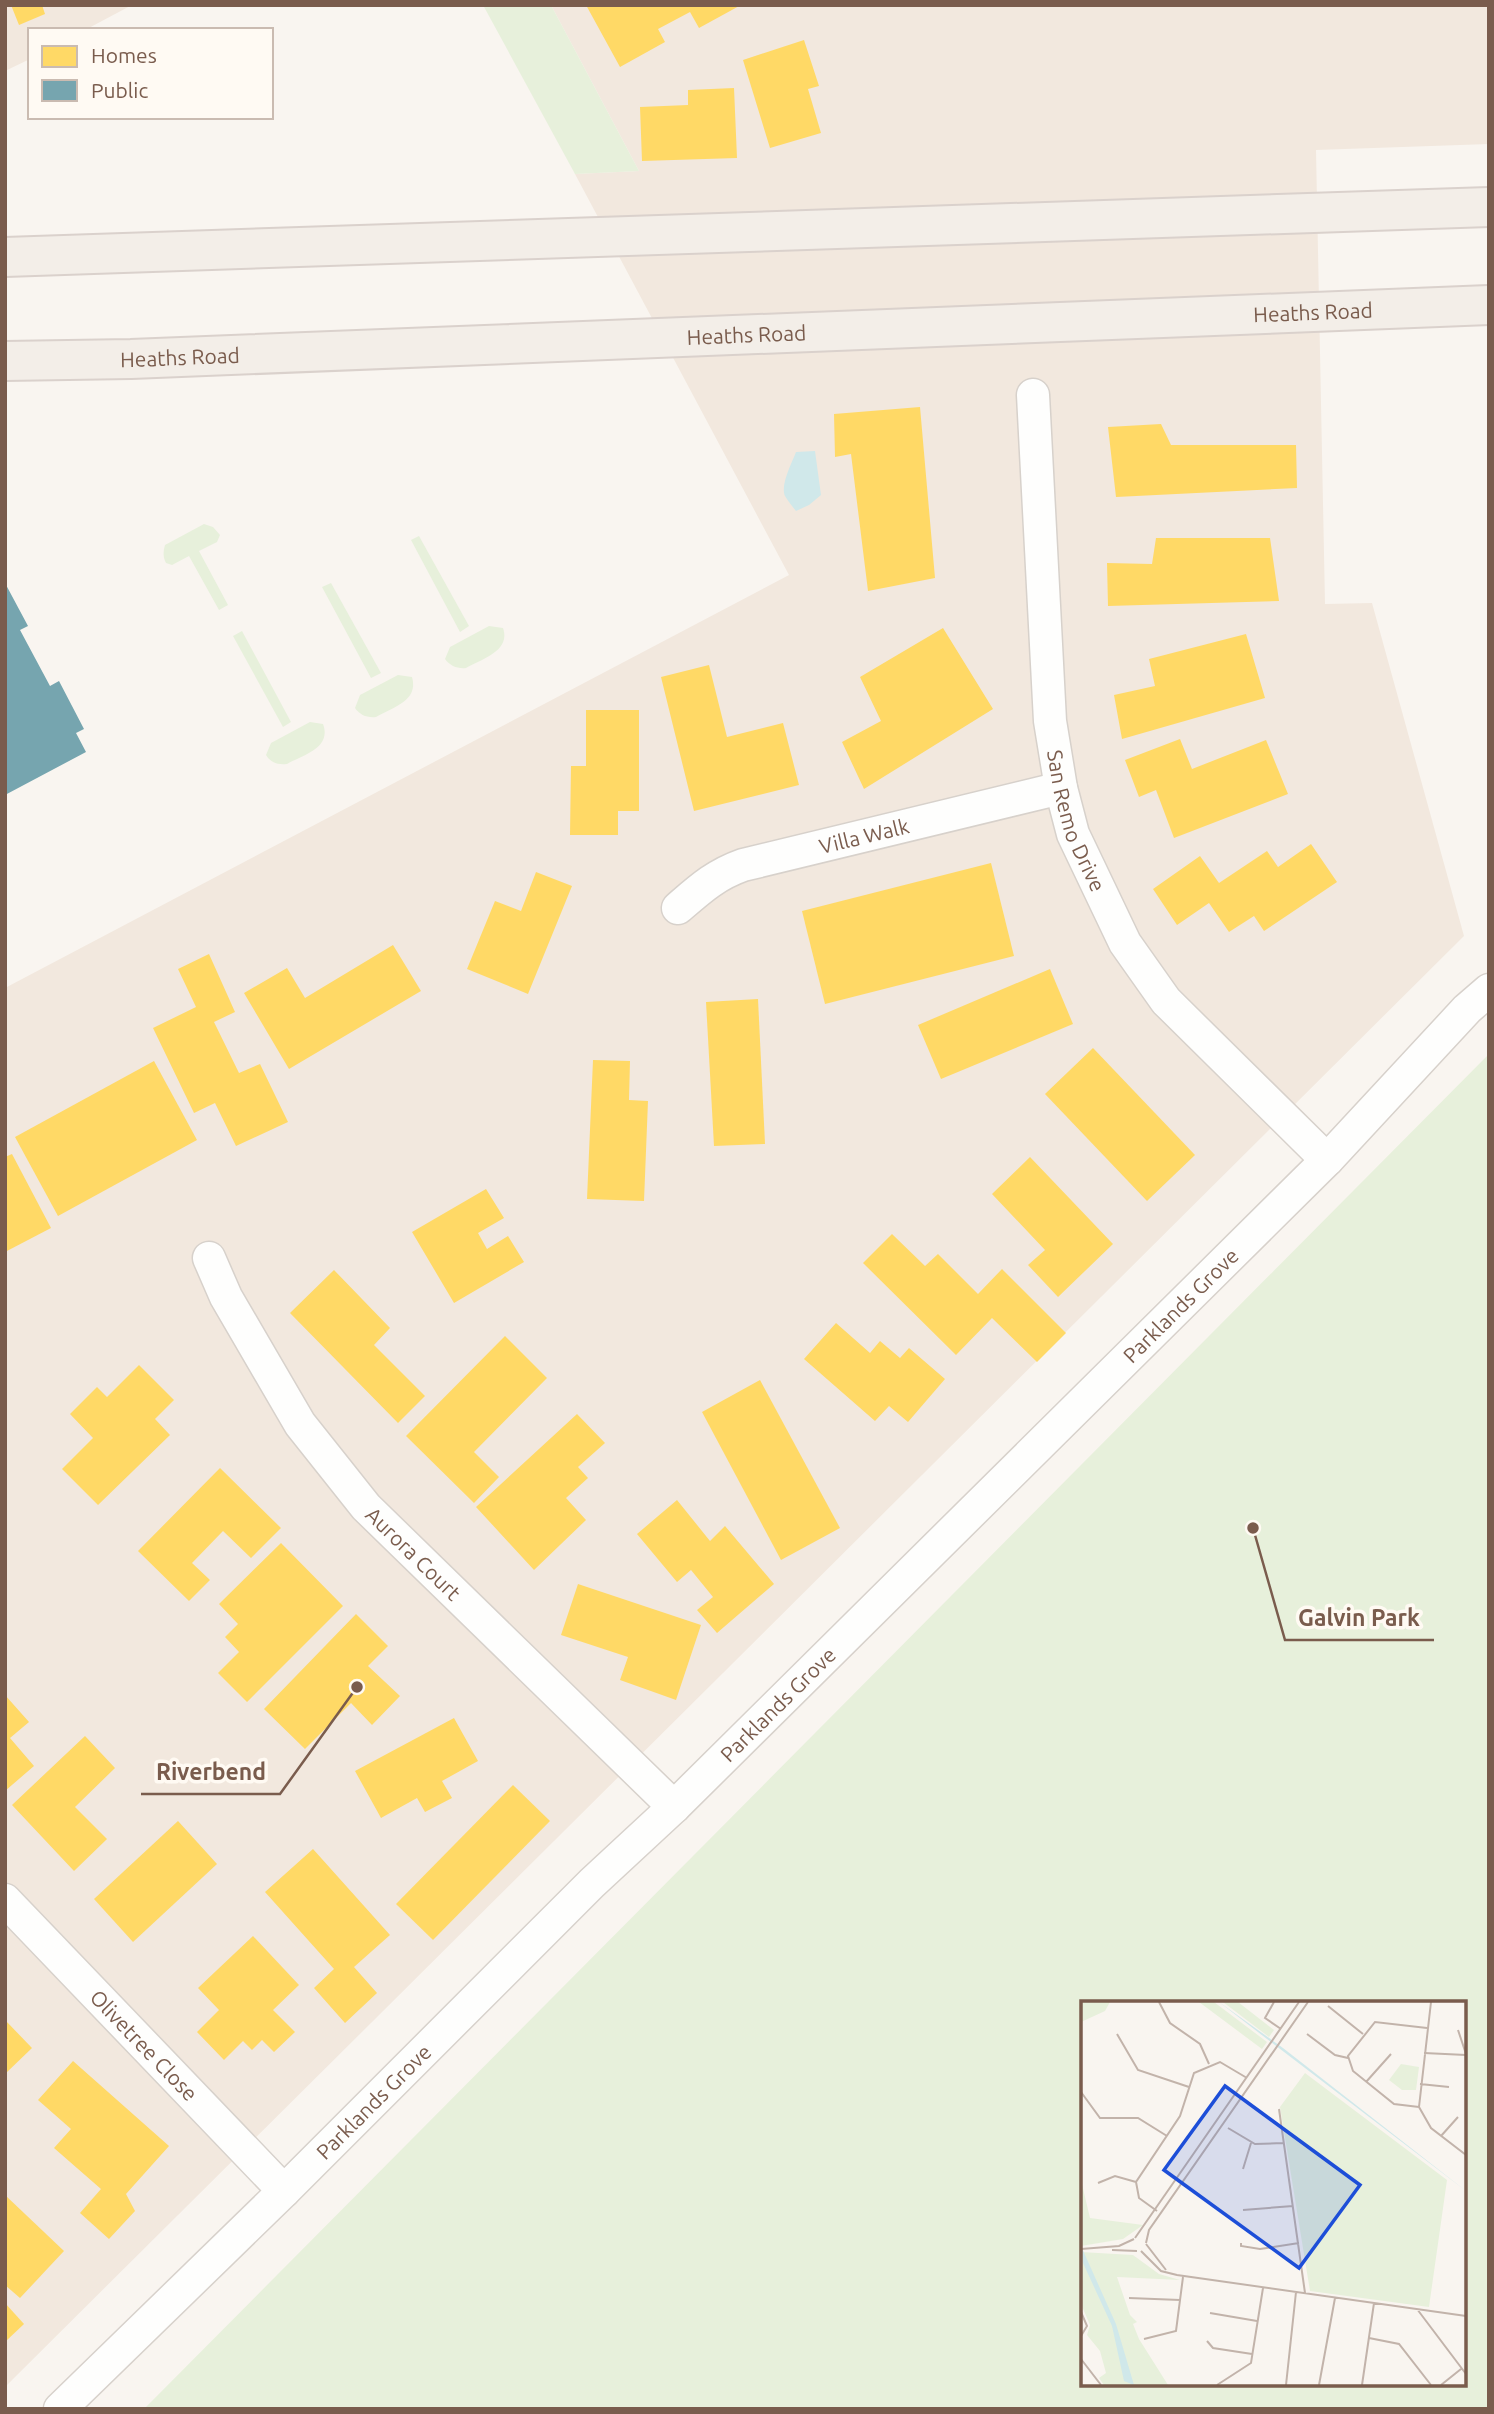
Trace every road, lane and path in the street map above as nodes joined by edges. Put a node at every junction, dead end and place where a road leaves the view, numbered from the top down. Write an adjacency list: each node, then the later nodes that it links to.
1 (1489, 207): 2 (main road)
2 (5, 257)
3 (1489, 305): 4 (main road, Heaths Road)
4 (5, 361)
5 (1033, 395): 6 (street, San Remo Drive)
6 (1061, 788): 7 (street, Villa Walk); 9 (street, San Remo Drive)
7 (678, 908)
8 (1489, 990): 9 (street, Parklands Grove)
9 (1327, 1160): 11 (street, Parklands Grove)
10 (209, 1258): 11 (street, Aurora Court)
11 (674, 1807): 13 (street, Parklands Grove)
12 (5, 1900): 13 (street, Olivetree Close)
13 (284, 2191): 14 (street, Parklands Grove)
14 (60, 2409)

